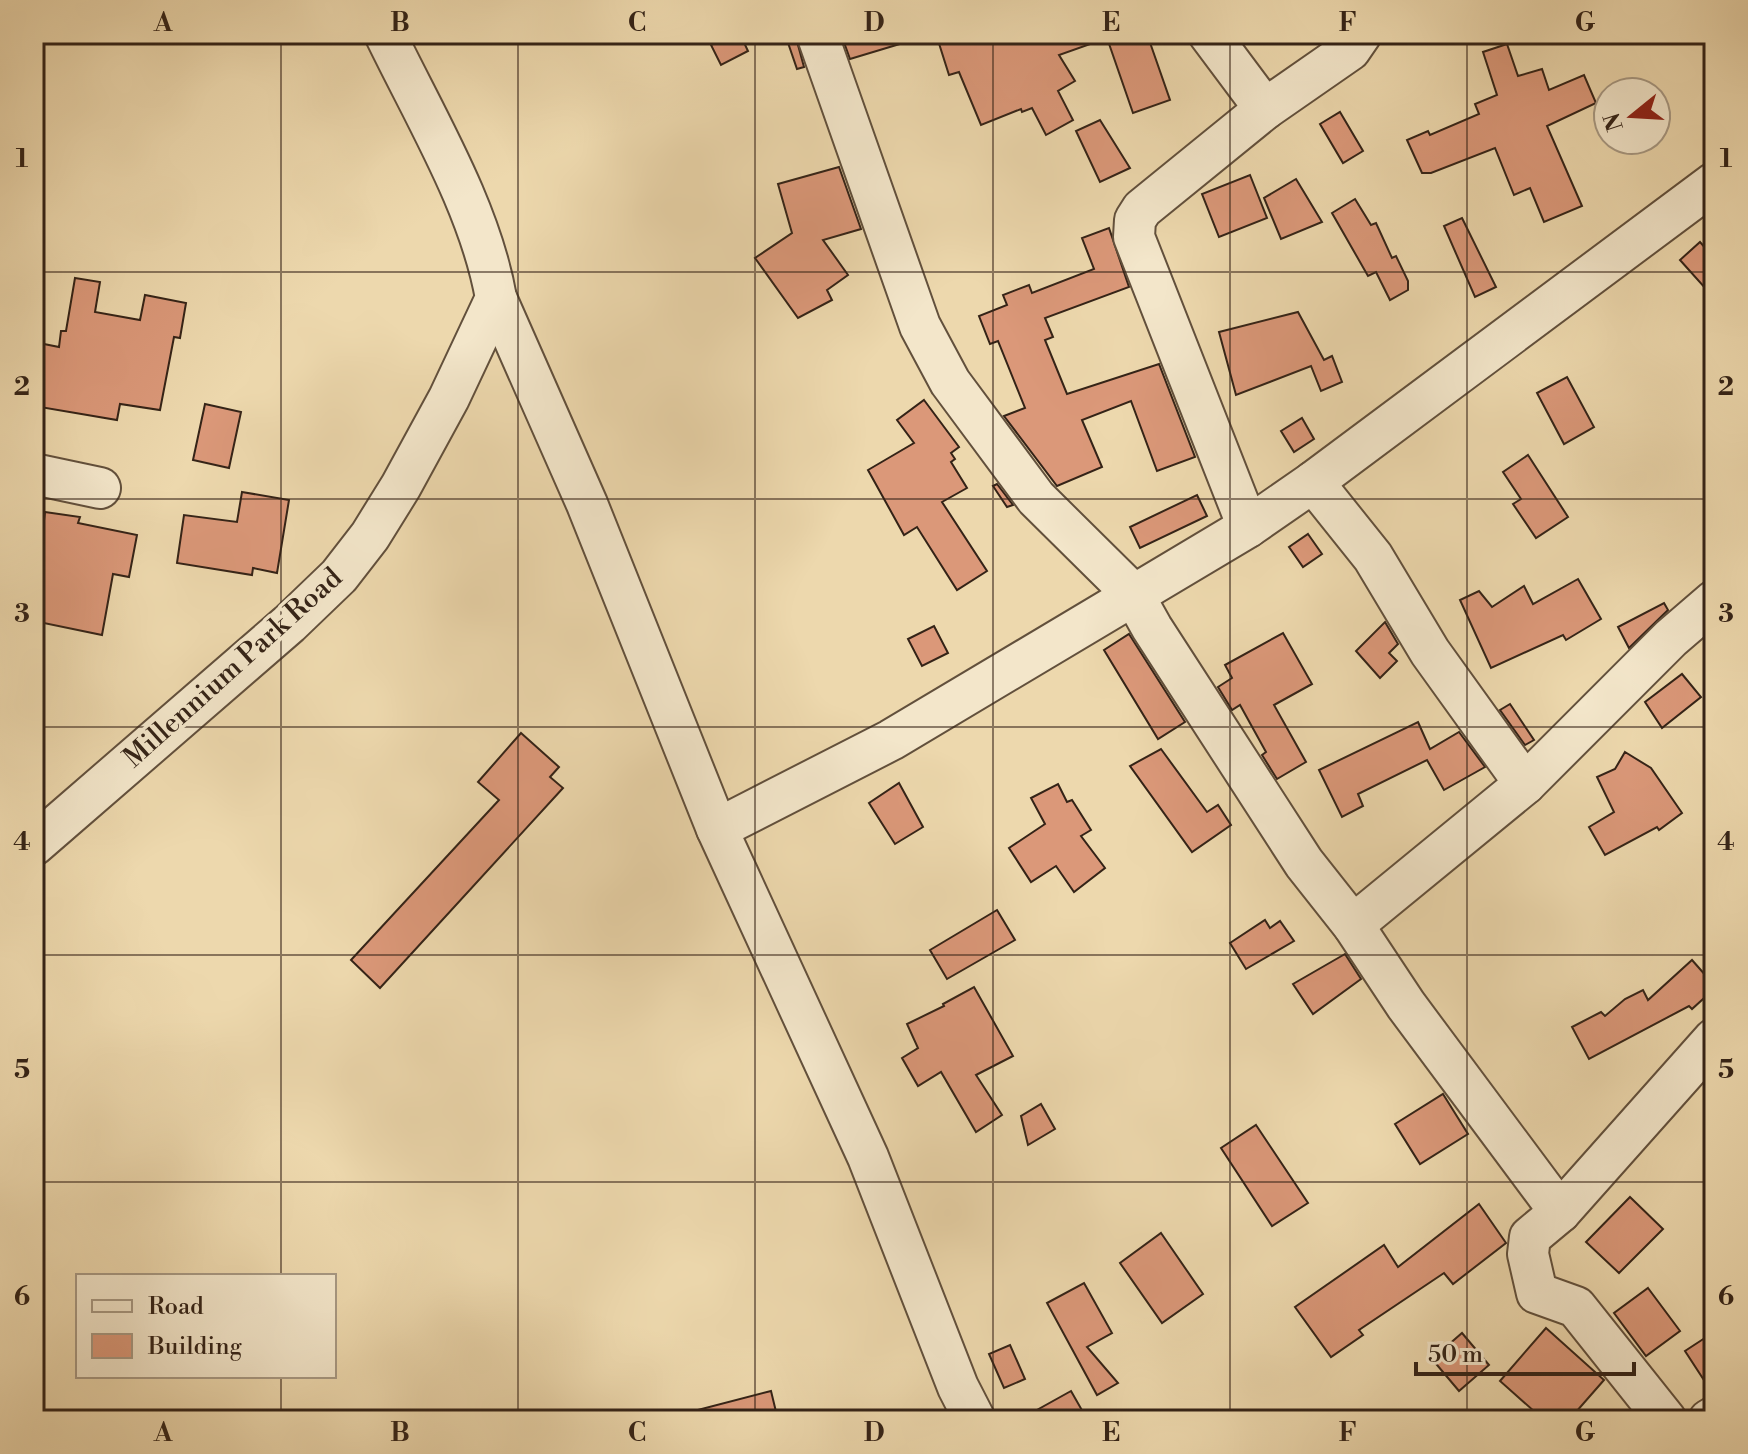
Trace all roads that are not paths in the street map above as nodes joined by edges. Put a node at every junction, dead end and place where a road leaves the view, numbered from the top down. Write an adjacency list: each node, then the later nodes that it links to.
1 (385, 34): 7 (street)
2 (817, 34): 12 (street)
3 (1209, 34): 5 (street)
4 (1361, 34): 5 (street)
5 (1265, 109): 11 (street)
6 (1714, 183): 9 (street)
7 (496, 298): 15 (street); 16 (street, Millennium Park Road)
8 (34, 474): 10 (street)
9 (1313, 482): 11 (street); 14 (street)
10 (100, 488)
11 (1248, 527): 12 (street)
12 (1133, 594): 15 (street); 17 (street)
13 (1714, 601): 14 (street)
14 (1525, 784): 17 (street)
15 (717, 829): 20 (street)
16 (34, 845)
17 (1353, 925): 19 (street)
18 (1714, 1039): 19 (street)
19 (1560, 1212): 21 (street)
20 (975, 1420)
21 (1666, 1420)

